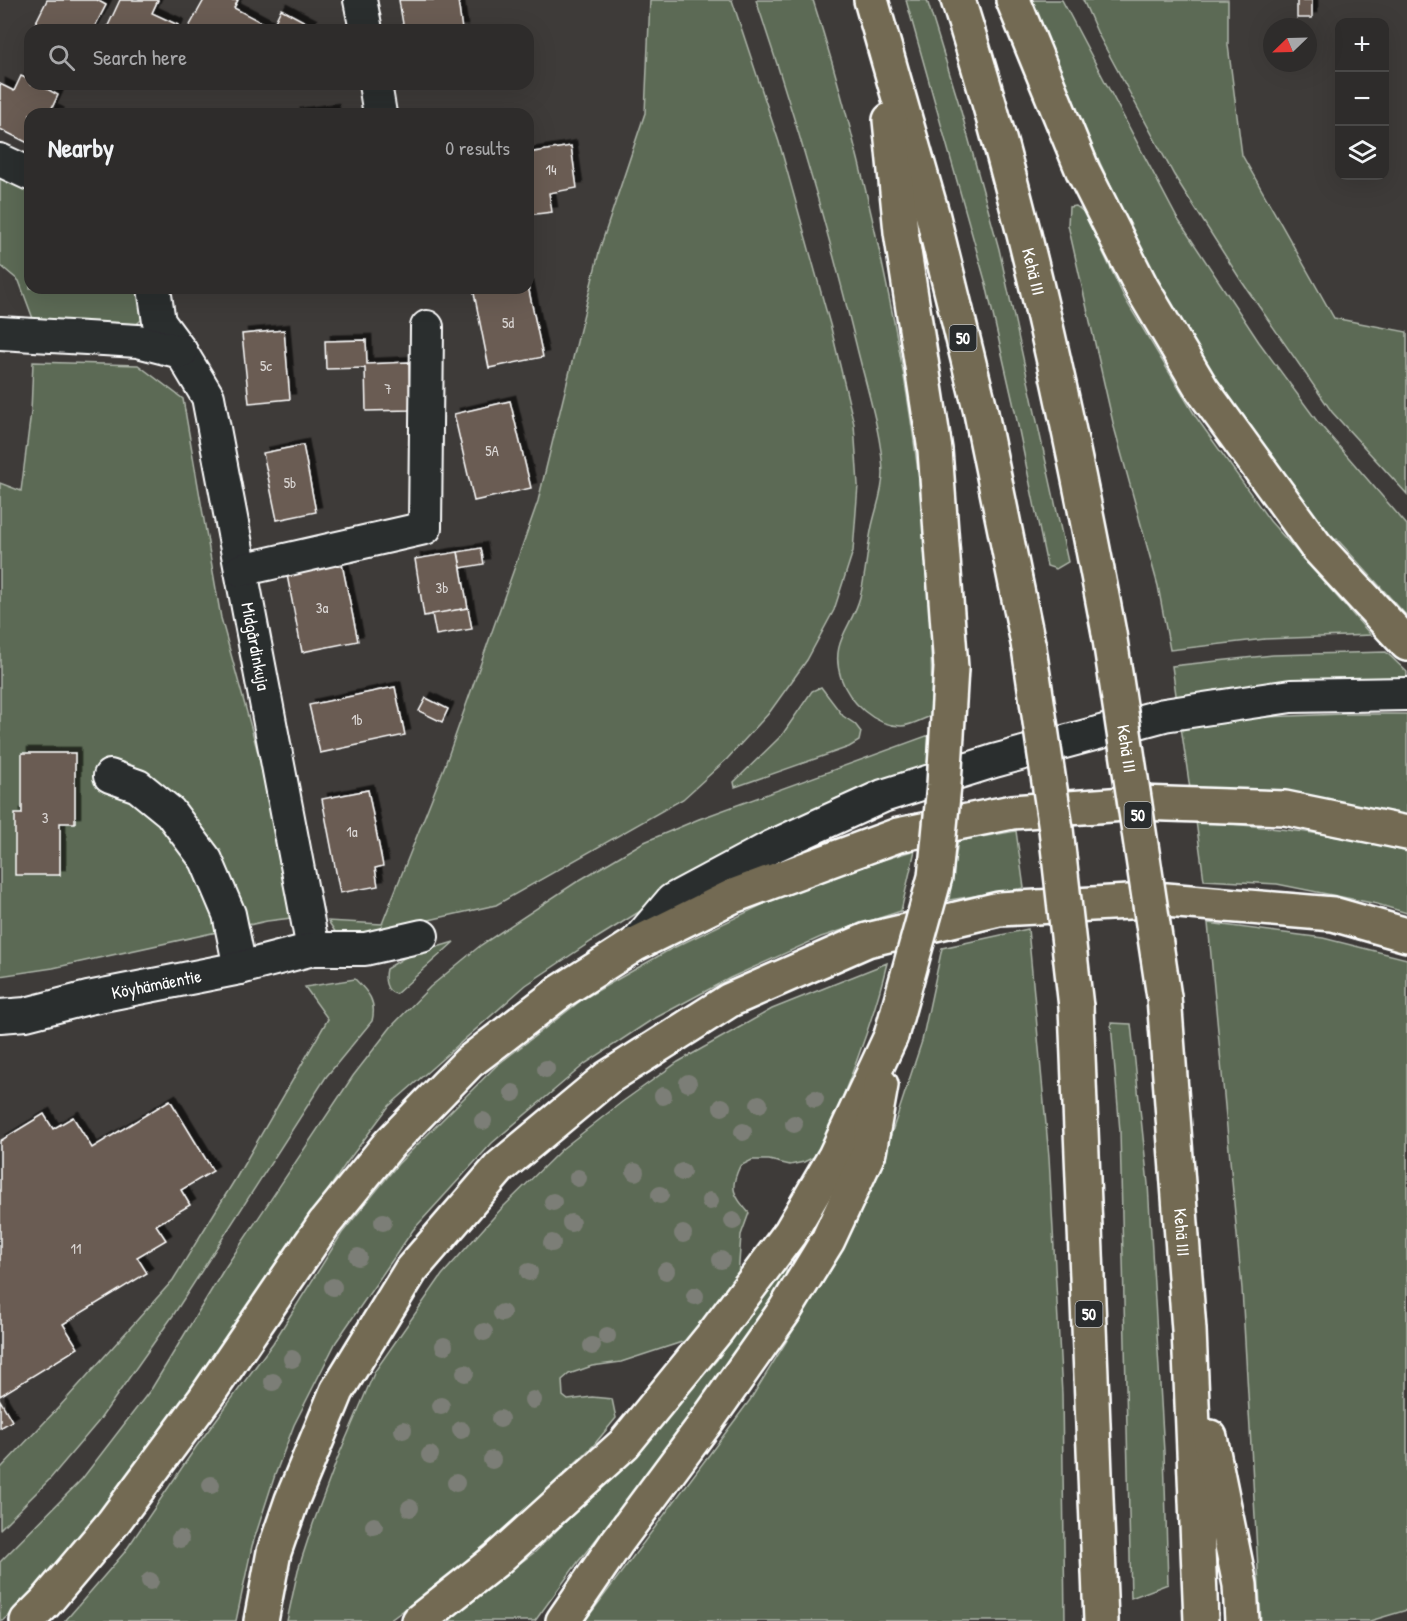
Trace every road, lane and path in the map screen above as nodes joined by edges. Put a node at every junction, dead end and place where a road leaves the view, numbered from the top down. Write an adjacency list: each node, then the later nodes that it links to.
1 (360, 0): 5 (street)
2 (871, 0): 6 (highway, 50)
3 (958, 0): 27 (highway, Kehä III / 50, bridge)
4 (1013, 0): 16 (highway)
5 (365, 24)
6 (882, 32): 26 (highway, bridge); 33 (highway, 50, bridge)
7 (376, 90): 8 (street)
8 (379, 108)
9 (0, 160): 10 (street)
10 (24, 171)
11 (155, 294): 14 (street, Midgårdinkuja)
12 (427, 327): 15 (street)
13 (0, 333): 14 (street)
14 (181, 352): 15 (street, Midgårdinkuja)
15 (241, 570): 23 (street, Midgårdinkuja)
16 (1407, 644)
17 (1407, 694): 22 (street)
18 (110, 776): 24 (street)
19 (1407, 833): 22 (highway)
20 (1407, 935): 30 (highway)
21 (422, 936): 23 (street, Köyhämäentie)
22 (633, 945): 29 (highway)
23 (313, 949): 24 (street, Köyhämäentie)
24 (240, 968): 25 (street, Köyhämäentie)
25 (0, 1016)
26 (891, 1036): 31 (highway); 32 (highway)
27 (1189, 1330): 28 (highway, Kehä III / 50); 34 (highway)
28 (1201, 1608)
29 (27, 1621)
30 (261, 1621)
31 (419, 1621)
32 (563, 1621)
33 (1101, 1621)
34 (1242, 1621)

